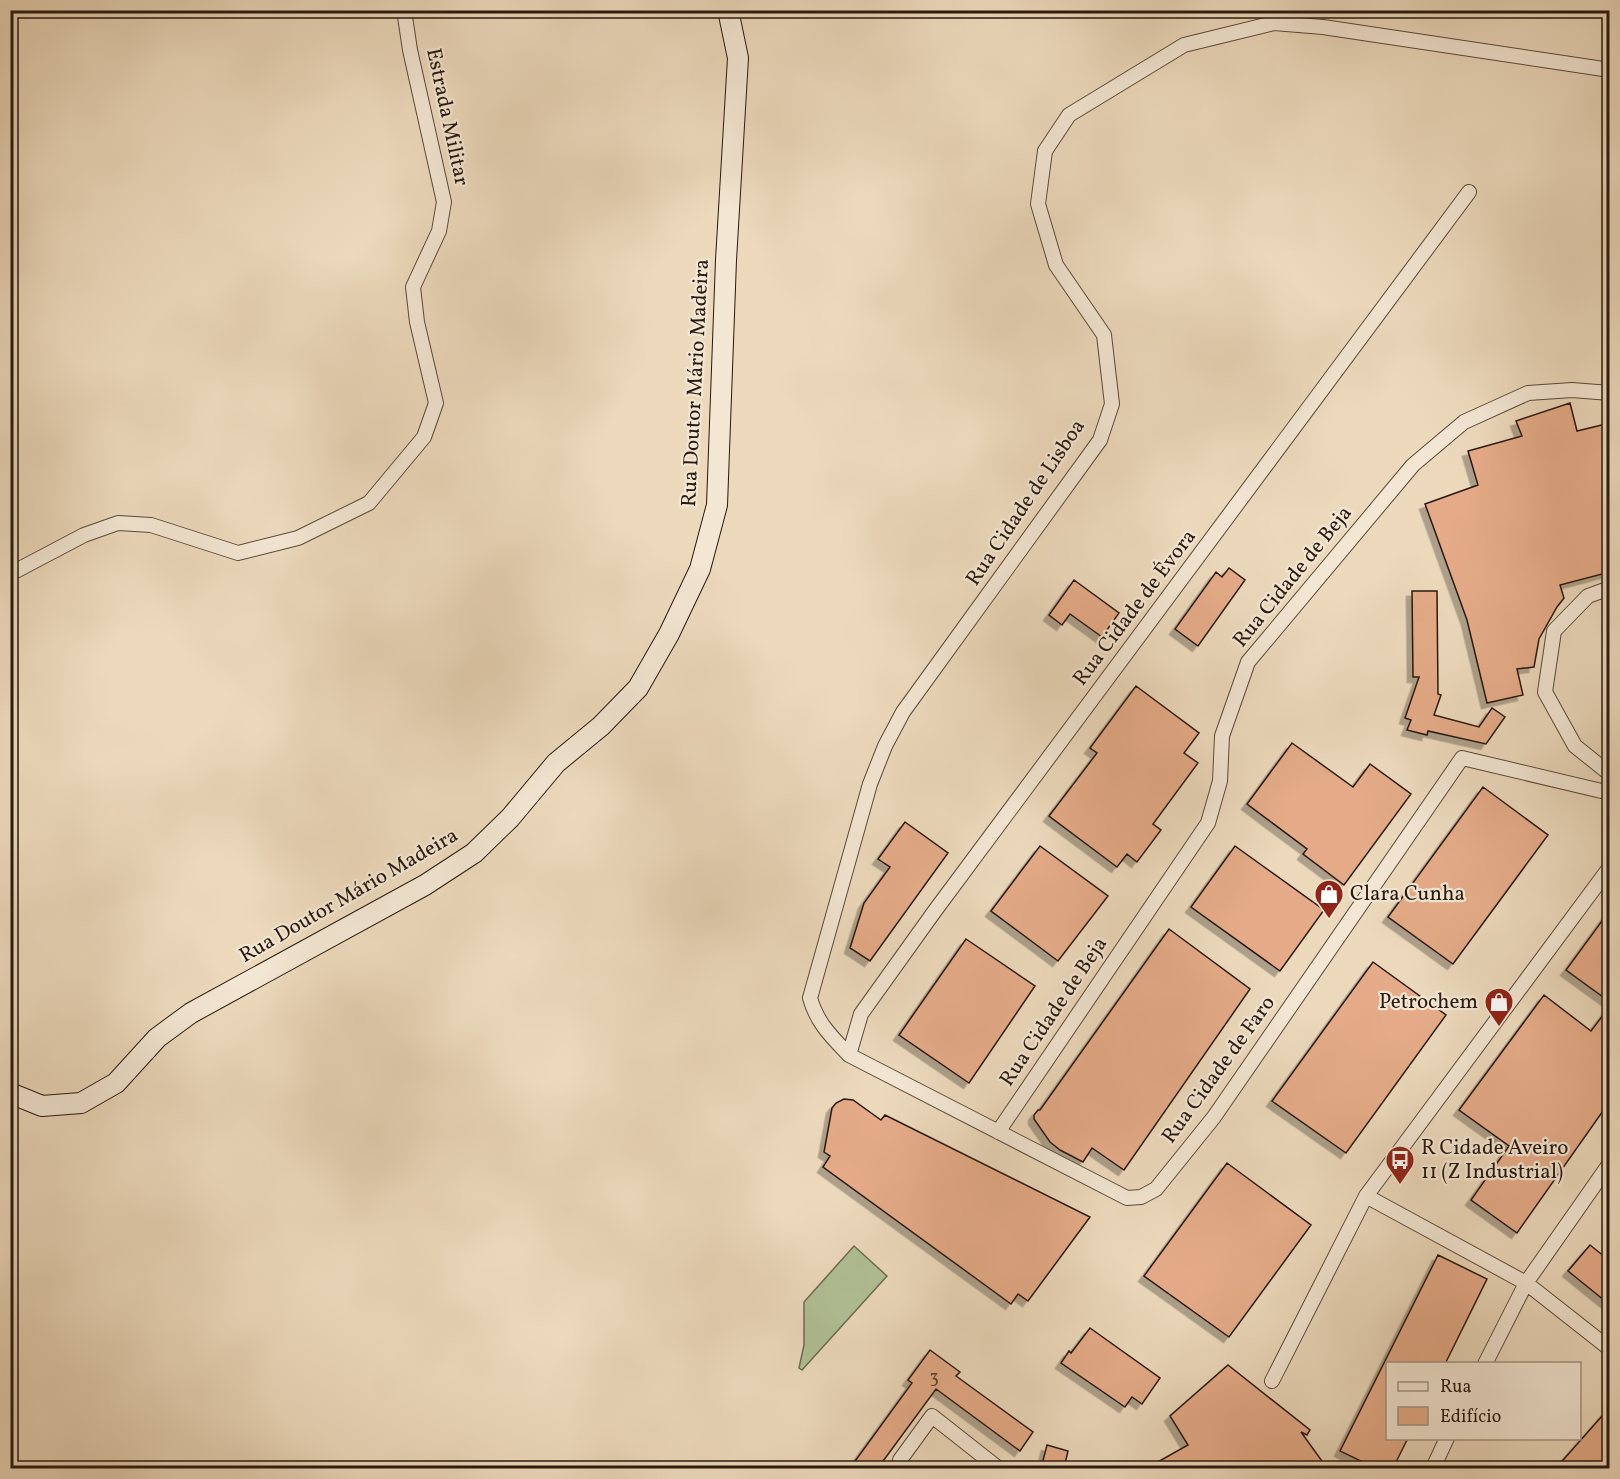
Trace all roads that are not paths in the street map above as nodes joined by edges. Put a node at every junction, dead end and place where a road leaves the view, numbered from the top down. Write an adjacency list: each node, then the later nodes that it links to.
1 (405, 10): 6 (street, Estrada Militar)
2 (728, 10): 13 (main road, Rua Doutor Mário Madeira)
3 (1610, 70): 11 (street, Rua Cidade de Lisboa)
4 (1469, 192): 12 (street, Rua Cidade de Évora)
5 (1610, 393): 14 (street, Rua Cidade de Beja)
6 (10, 574)
7 (1610, 588): 8 (street)
8 (1610, 774)
9 (1610, 793): 14 (street, Rua Cidade de Faro)
10 (1610, 867): 16 (street)
11 (810, 998): 12 (street, Rua Cidade de Faro)
12 (849, 1055): 14 (street, Rua Cidade de Faro)
13 (10, 1093)
14 (998, 1132)
15 (1610, 1163): 17 (street)
16 (1366, 1196): 17 (street); 20 (street)
17 (1526, 1283): 18 (street); 19 (street)
18 (1610, 1349)
19 (1486, 1362)
20 (1272, 1381)
21 (1446, 1440): 24 (street)
22 (902, 1468): 23 (street)
23 (998, 1468)
24 (1433, 1468)

